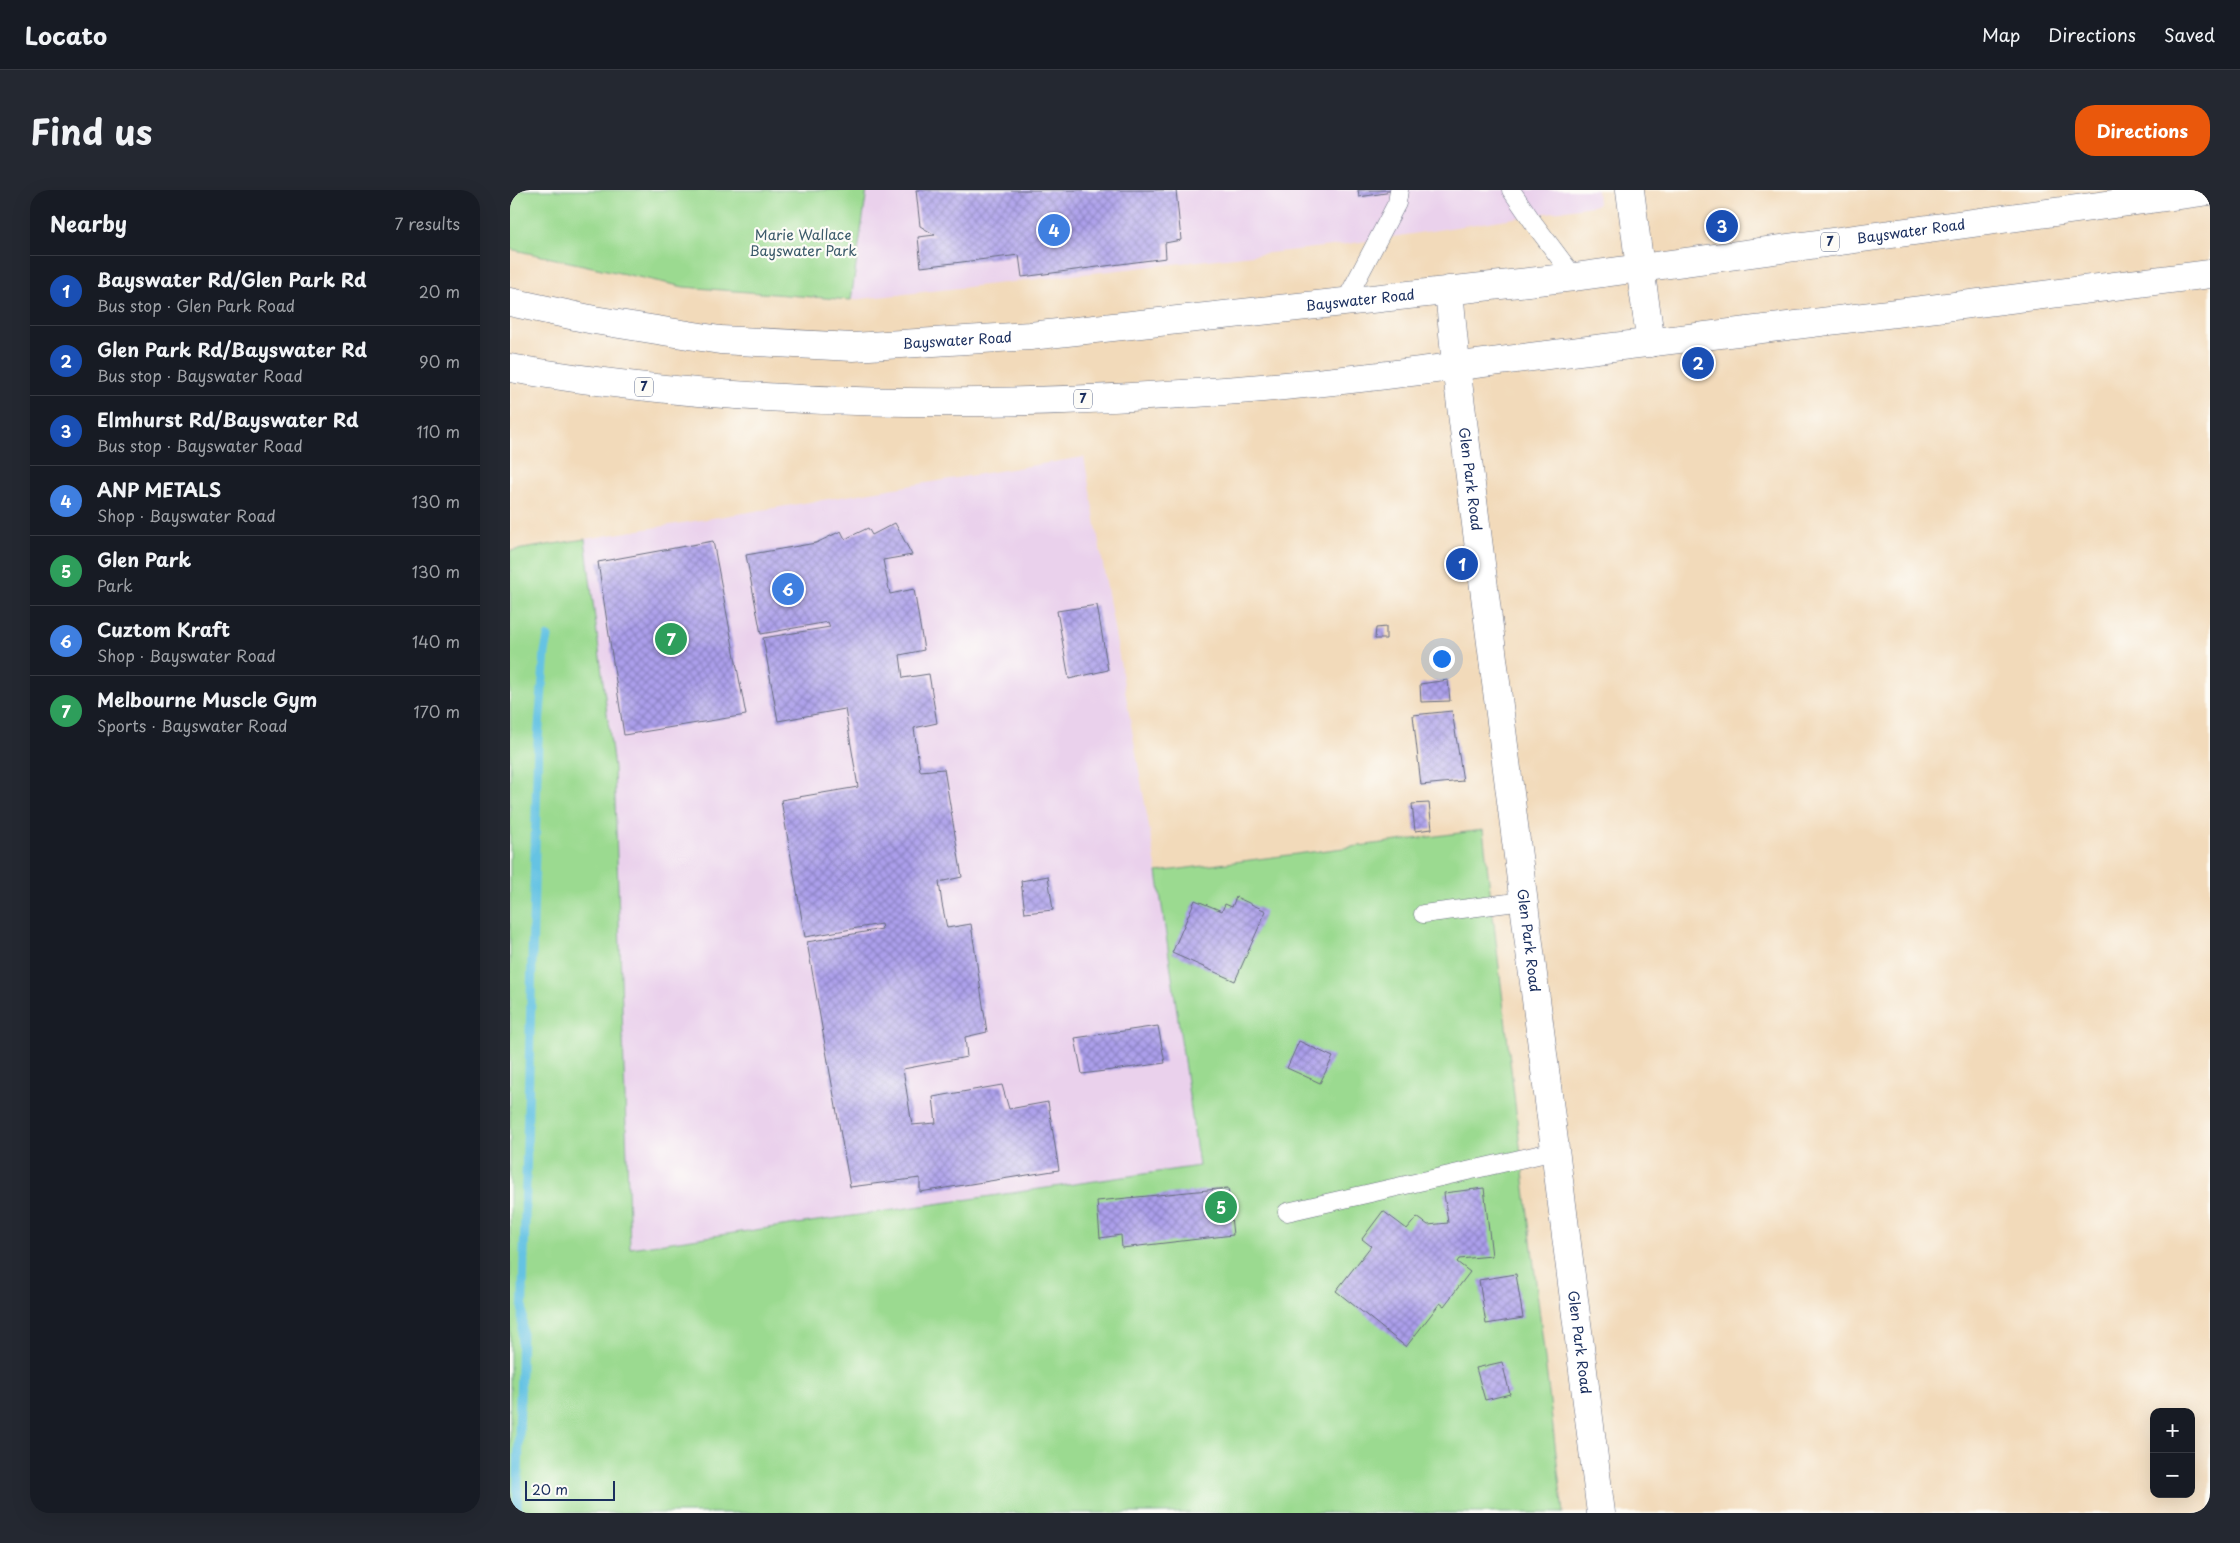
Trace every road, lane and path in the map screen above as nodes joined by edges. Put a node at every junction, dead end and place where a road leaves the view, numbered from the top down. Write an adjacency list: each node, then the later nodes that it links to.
1 (1398, 190): 10 (lane)
2 (1511, 190): 7 (lane)
3 (1630, 190): 5 (main road)
4 (2210, 192): 5 (main road, Bayswater Road / 7)
5 (1640, 268): 7 (main road, Bayswater Road / 7); 11 (main road)
6 (2210, 274): 11 (main road, 7)
7 (1574, 276): 8 (main road, Bayswater Road / 7)
8 (1449, 290): 10 (main road, Bayswater Road / 7); 12 (main road, Glen Park Road)
9 (510, 302): 10 (main road, Bayswater Road / 7)
10 (1345, 302)
11 (1651, 342): 12 (main road, 7)
12 (1456, 366): 13 (main road, 7); 14 (main road, Glen Park Road)
13 (510, 368)
14 (1524, 901): 15 (lane); 16 (main road, Glen Park Road)
15 (1423, 914)
16 (1555, 1151): 17 (lane); 18 (main road, Glen Park Road)
17 (1287, 1212)
18 (1601, 1513)

